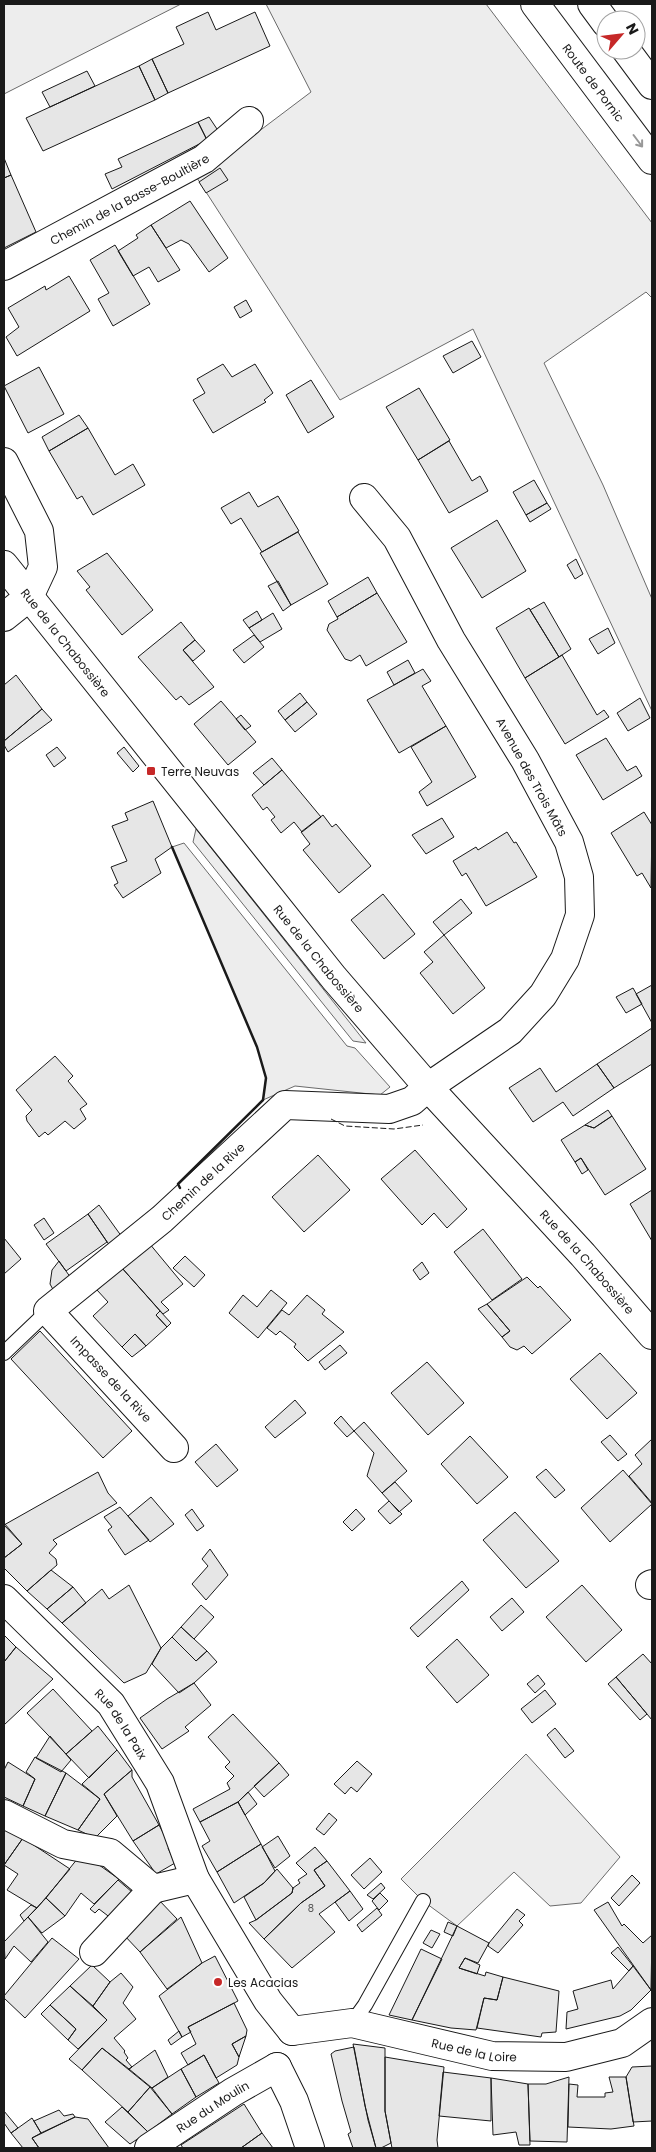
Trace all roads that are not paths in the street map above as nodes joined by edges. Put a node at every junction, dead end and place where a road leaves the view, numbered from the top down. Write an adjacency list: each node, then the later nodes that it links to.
1 (535, 4): 5 (street, Route de Pornic, one-way to 5)
2 (633, 60): 3 (street)
3 (652, 85)
4 (249, 121): 6 (street, Chemin de la Basse-Boultière)
5 (652, 160)
6 (4, 266)
7 (4, 462): 10 (street)
8 (364, 498): 12 (street, Avenue des Trois Mâts)
9 (4, 565): 10 (street, Rue de la Chabossière)
10 (29, 597): 11 (street); 12 (street, Rue de la Chabossière)
11 (4, 617)
12 (428, 1087): 13 (street, Chemin de la Rive); 14 (street, Rue de la Chabossière)
13 (48, 1311): 15 (lane, Chemin de la Rive); 16 (street, Impasse de la Rive)
14 (652, 1335)
15 (4, 1352)
16 (174, 1448)
17 (4, 1599): 19 (street, Rue de la Paix)
18 (4, 1814): 20 (street)
19 (194, 1879): 20 (street); 25 (street, Rue de la Paix)
20 (153, 1889): 22 (street)
21 (423, 1902): 24 (lane)
22 (94, 1952)
23 (652, 2022): 24 (street, Rue de la Loire)
24 (352, 2023): 25 (street, Rue de la Loire)
25 (292, 2031): 26 (street)
26 (277, 2067): 27 (street, Rue du Moulin); 28 (street)
27 (149, 2148)
28 (310, 2148)

